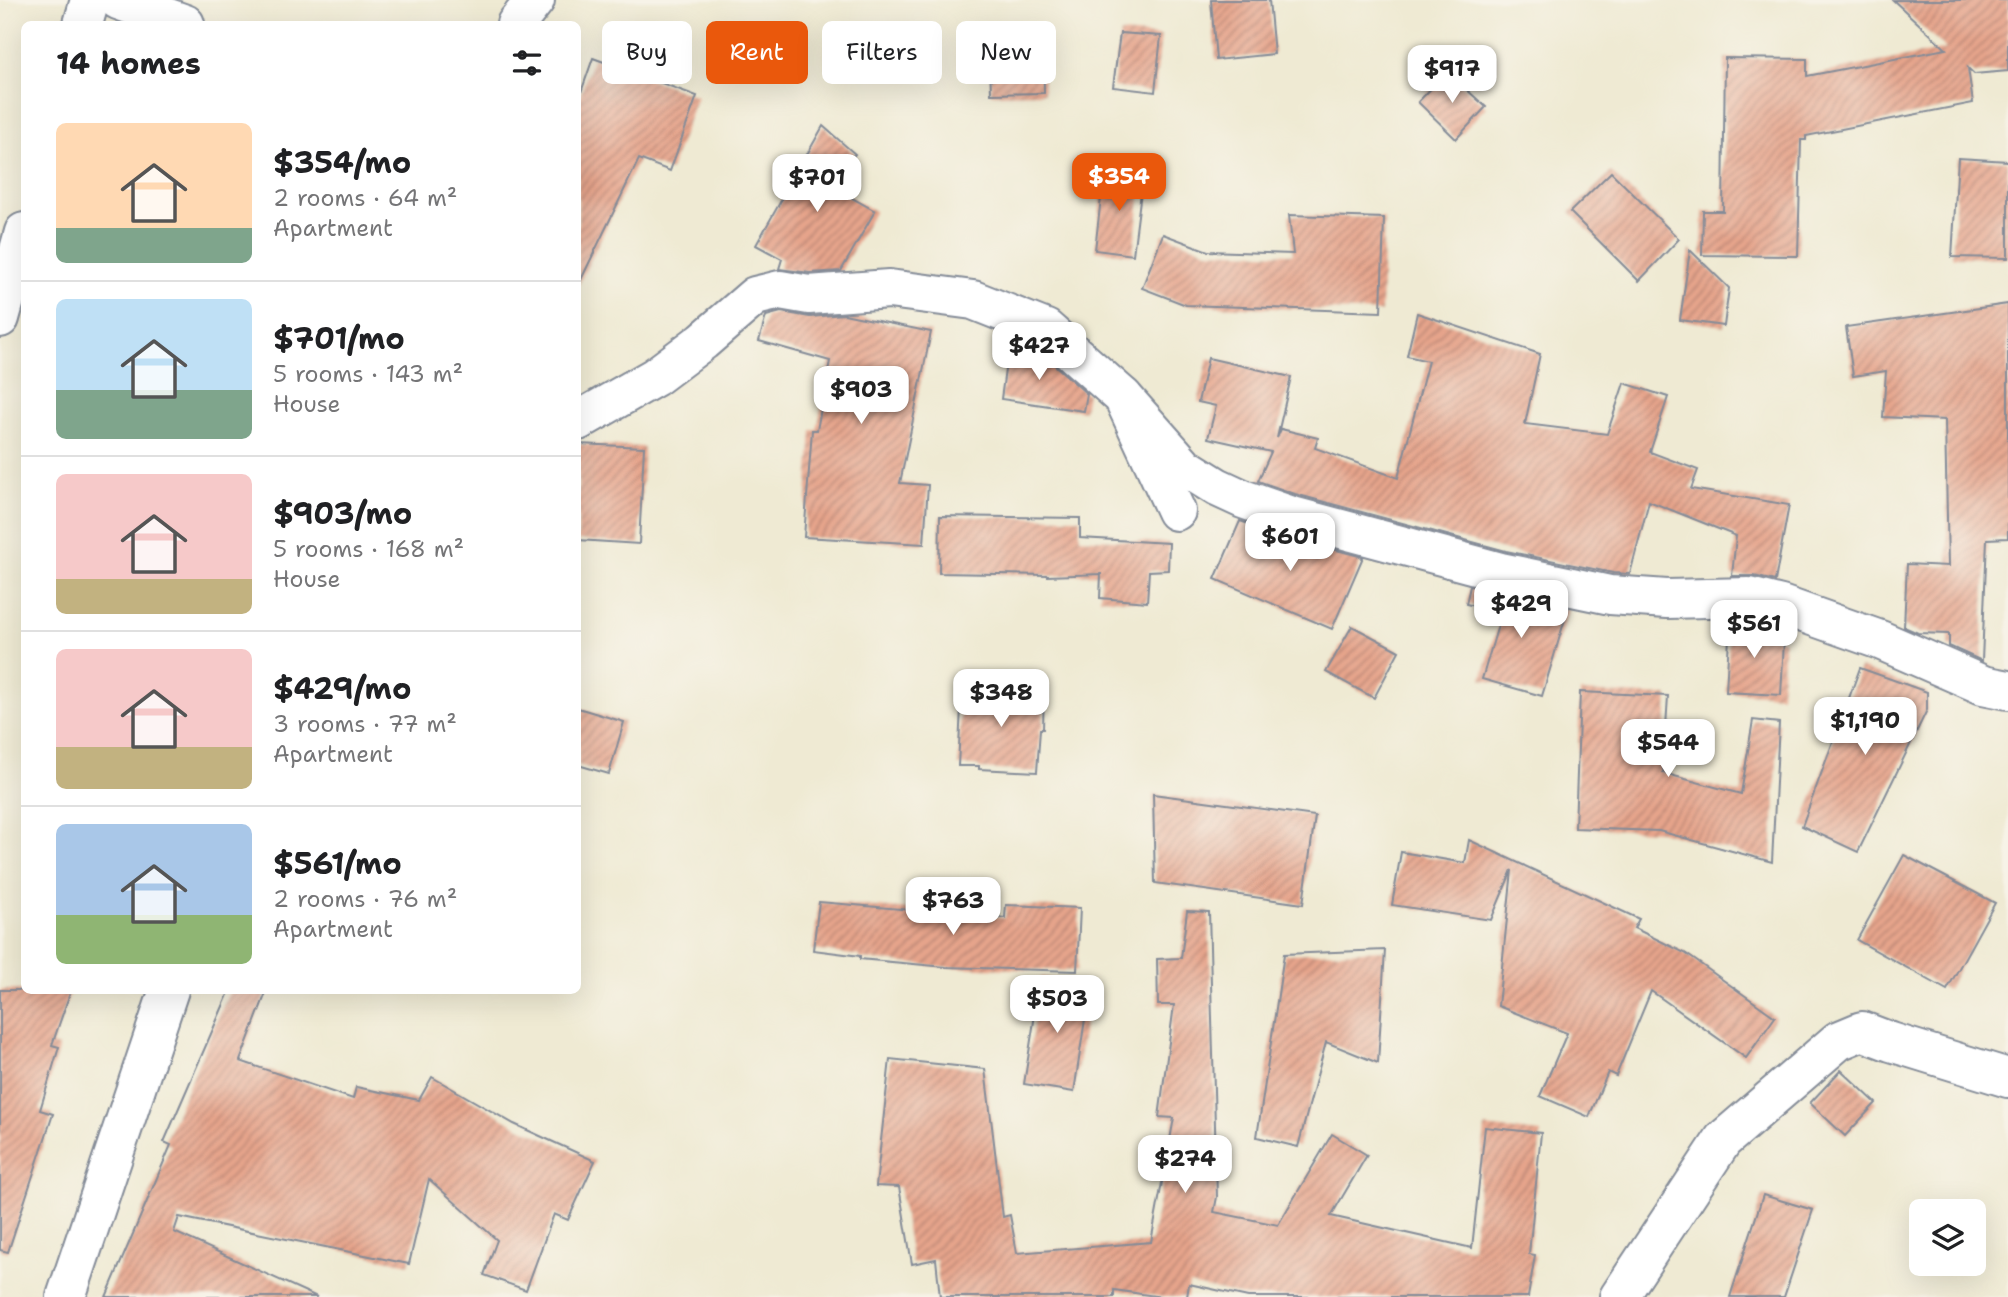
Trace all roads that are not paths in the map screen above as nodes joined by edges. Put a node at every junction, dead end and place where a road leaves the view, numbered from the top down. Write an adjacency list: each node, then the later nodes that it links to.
1 (90, 0): 4 (street)
2 (118, 0): 5 (street)
3 (535, 0): 6 (street)
4 (84, 21)
5 (177, 21)
6 (518, 21)
7 (21, 243): 8 (street)
8 (0, 318)
9 (1124, 397): 10 (street); 11 (street); 12 (street)
10 (581, 419)
11 (1176, 511)
12 (2008, 690)
13 (168, 994): 15 (street)
14 (2008, 1078): 16 (street)
15 (66, 1297)
16 (1619, 1297)

